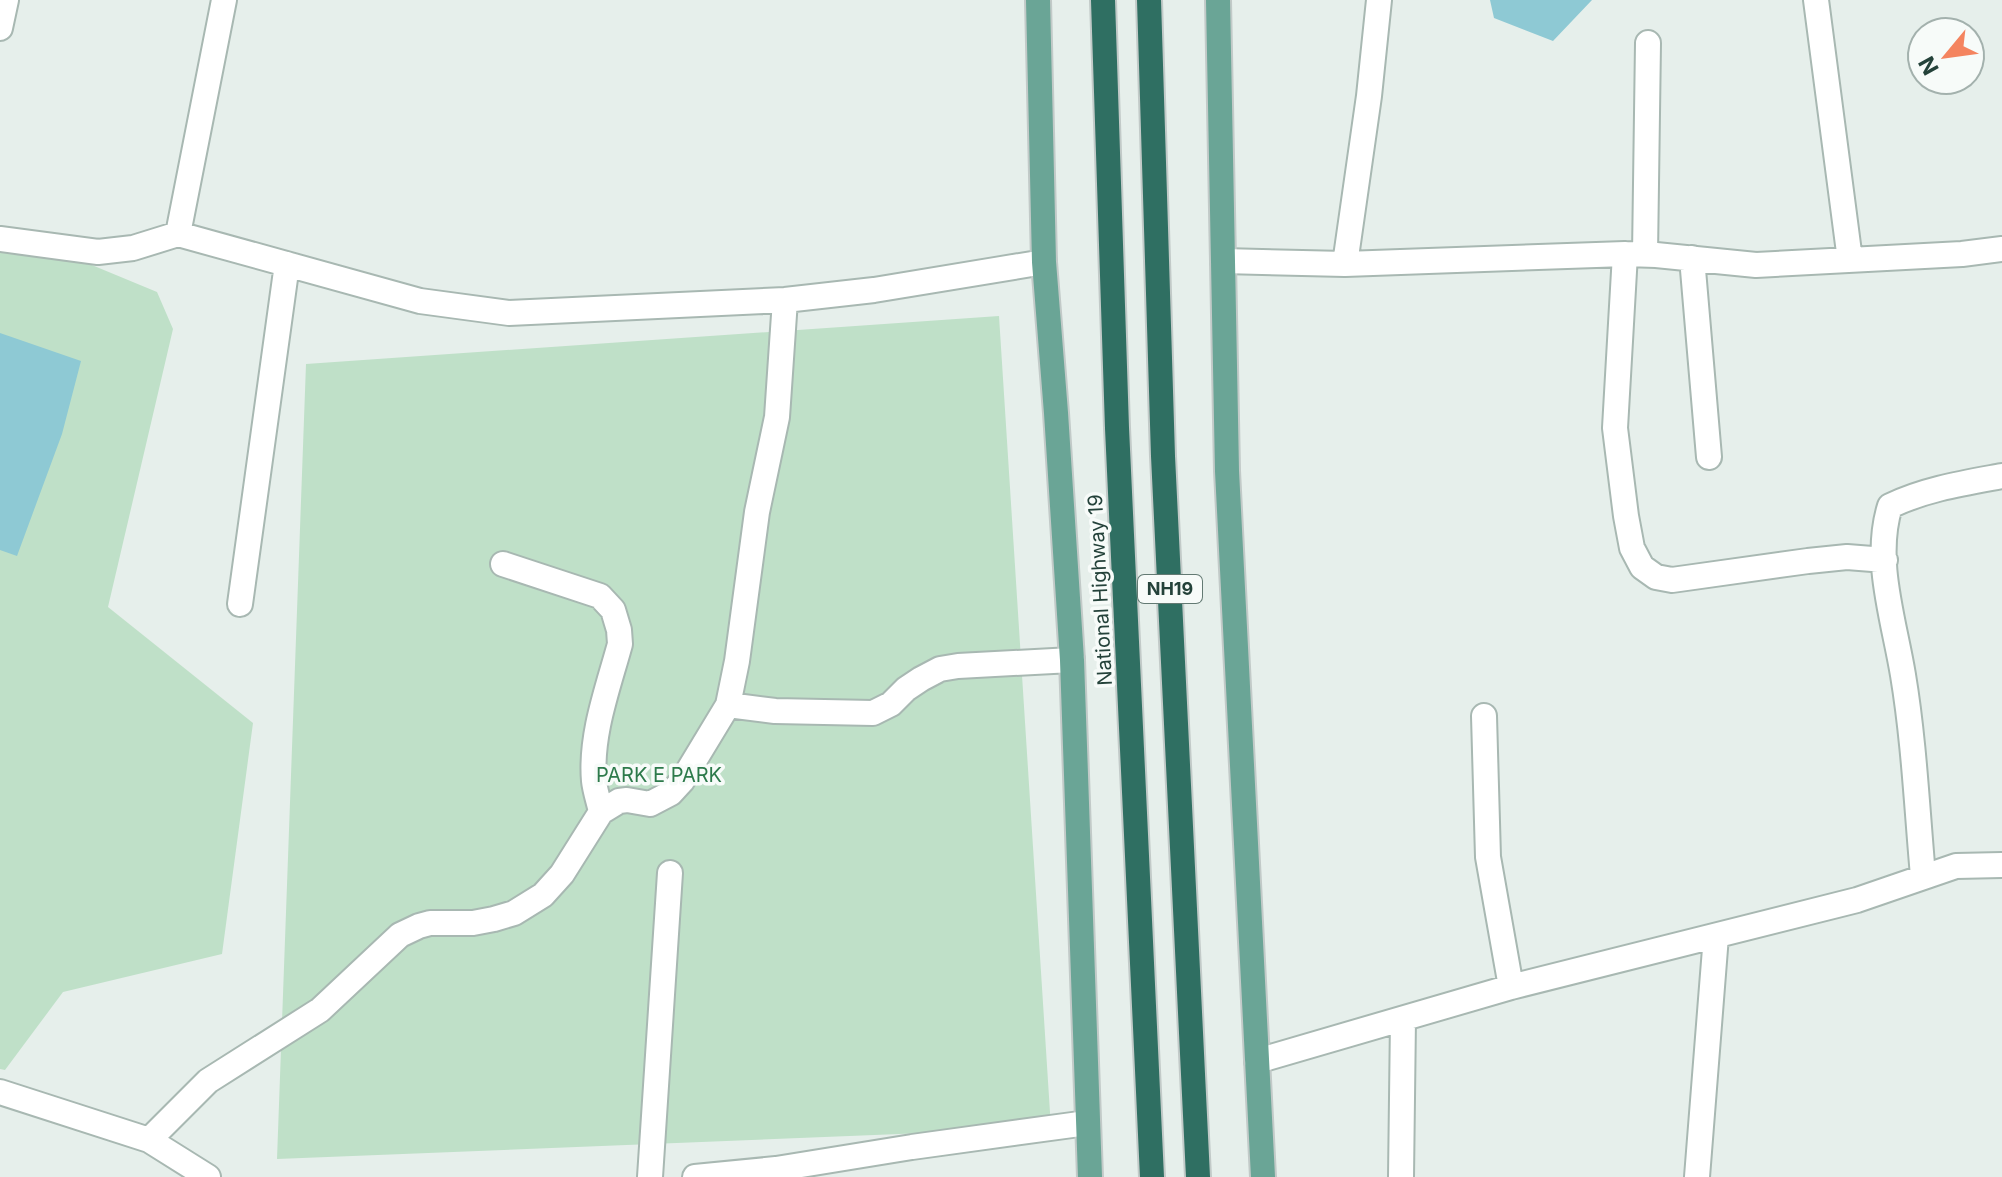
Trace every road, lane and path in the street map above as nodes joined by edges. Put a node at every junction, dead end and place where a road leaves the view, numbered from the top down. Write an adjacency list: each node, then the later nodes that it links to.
1 (6, 0): 9 (street)
2 (224, 0): 11 (street)
3 (1038, 0): 18 (main road)
4 (1103, 0): 45 (highway, National Highway 19 / NH19)
5 (1149, 0): 46 (highway, NH19)
6 (1218, 0): 17 (main road)
7 (1379, 0): 20 (street)
8 (1816, 0): 16 (street)
9 (0, 28)
10 (1648, 43): 14 (street)
11 (178, 234): 12 (street); 19 (street)
12 (0, 239)
13 (2002, 249): 16 (street)
14 (1635, 254): 15 (street); 20 (street); 24 (street)
15 (1692, 258): 16 (street); 22 (street)
16 (1850, 260)
17 (1223, 261): 20 (street); 37 (main road)
18 (1044, 262): 21 (street); 27 (main road)
19 (287, 264): 21 (street); 26 (street)
20 (1345, 264)
21 (785, 300): 28 (street)
22 (1709, 457)
23 (2002, 476): 24 (street)
24 (1885, 560): 33 (street)
25 (503, 564): 30 (street)
26 (240, 604)
27 (1072, 660): 28 (street); 39 (main road)
28 (728, 705): 30 (street)
29 (1484, 716): 35 (street)
30 (601, 812): 40 (street)
31 (2002, 865): 33 (street)
32 (670, 873): 42 (street)
33 (1923, 876): 34 (street)
34 (1716, 936): 35 (street); 49 (street)
35 (1511, 987): 36 (street)
36 (1403, 1019): 37 (street); 48 (street)
37 (1257, 1061): 47 (main road)
38 (0, 1092): 40 (street)
39 (1087, 1123): 43 (street); 44 (main road)
40 (149, 1140): 41 (street)
41 (208, 1177)
42 (650, 1177)
43 (695, 1177)
44 (1090, 1177)
45 (1152, 1177)
46 (1198, 1177)
47 (1263, 1177)
48 (1401, 1177)
49 (1697, 1177)

